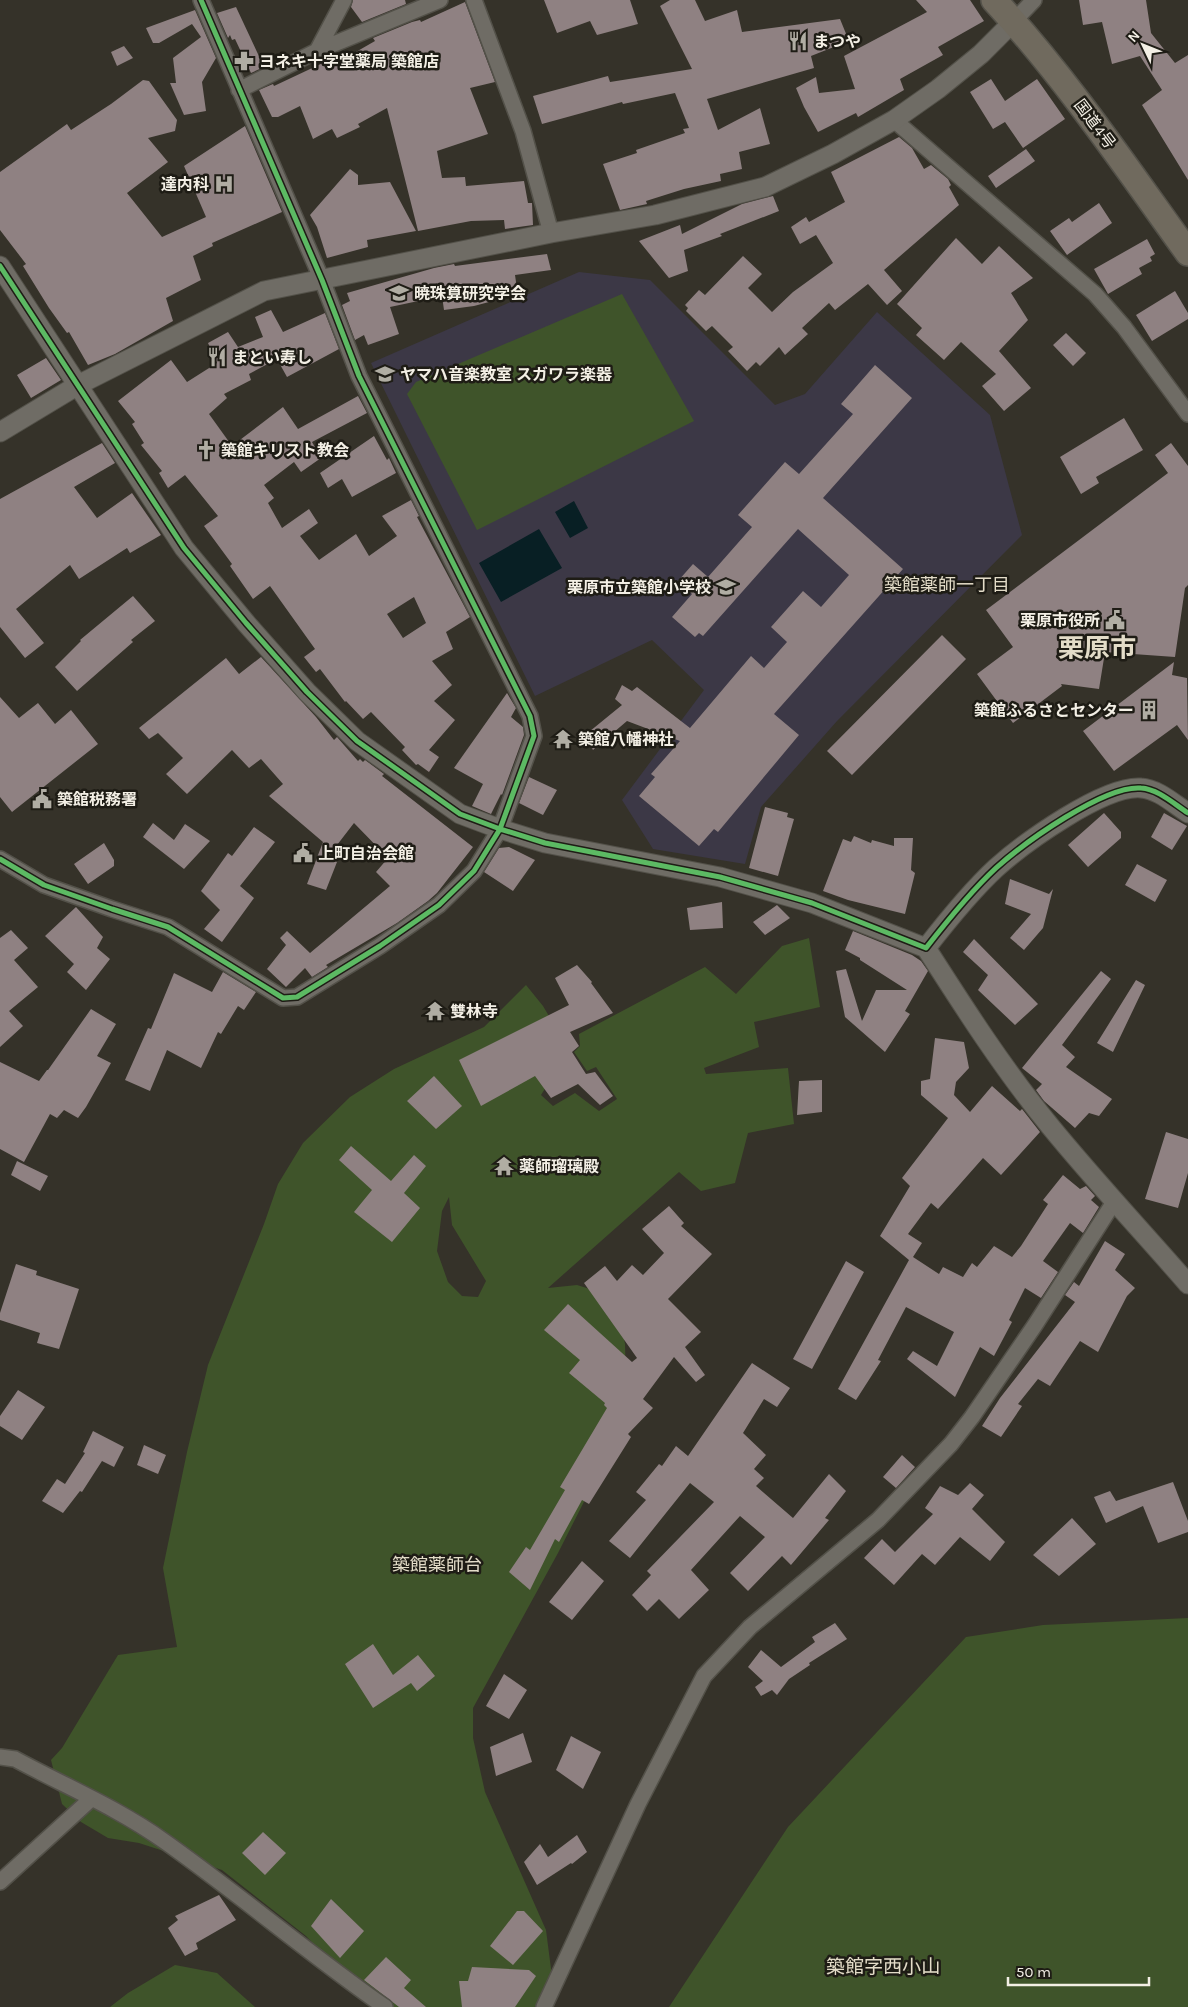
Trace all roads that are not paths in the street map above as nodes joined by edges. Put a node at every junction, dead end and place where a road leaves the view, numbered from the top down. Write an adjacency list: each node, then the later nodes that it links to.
1 (201, 0): 9 (street)
2 (344, 0): 8 (street)
3 (440, 0): 8 (street)
4 (474, 0): 11 (street)
5 (994, 0): 7 (highway, 国道4号)
6 (1034, 0): 7 (street)
7 (1014, 21): 10 (street); 12 (highway, 国道4号)
8 (317, 51): 9 (street)
9 (239, 90): 14 (street)
10 (894, 120): 11 (street); 16 (street)
11 (551, 233): 14 (street)
12 (1188, 253)
13 (0, 266): 15 (street)
14 (322, 280): 15 (street); 19 (street)
15 (78, 385): 17 (street); 19 (street)
16 (1188, 414)
17 (0, 432)
18 (1188, 813): 21 (street)
19 (500, 829): 20 (street); 21 (street)
20 (0, 859)
21 (926, 948): 22 (street)
22 (1114, 1202): 23 (street); 28 (street)
23 (1188, 1284)
24 (0, 1757): 25 (street)
25 (91, 1799): 26 (street); 27 (street)
26 (0, 1882)
27 (385, 2007)
28 (544, 2007)

